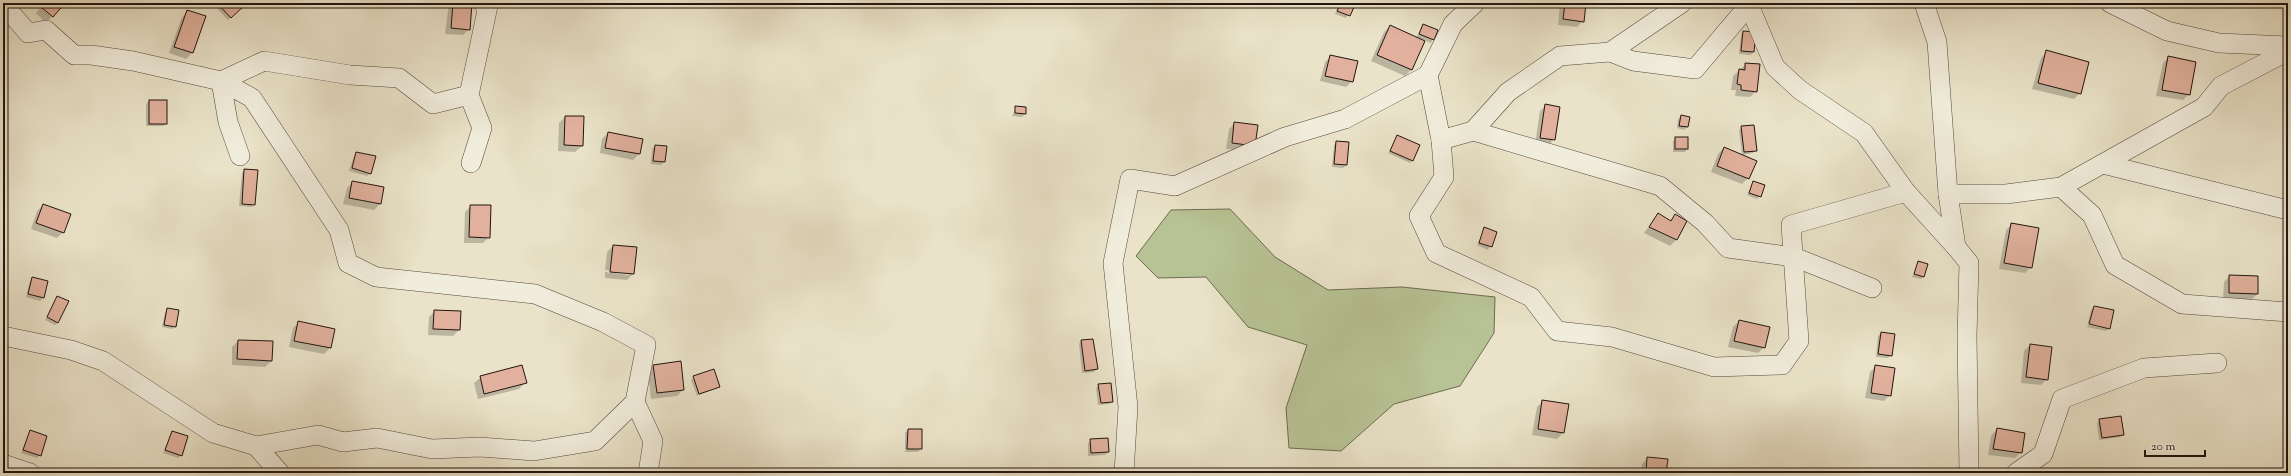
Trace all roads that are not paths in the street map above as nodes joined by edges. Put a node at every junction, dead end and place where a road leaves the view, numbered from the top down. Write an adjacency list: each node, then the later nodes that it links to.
1 (484, 3): 13 (street)
2 (1475, 3): 11 (street)
3 (1682, 3): 10 (street)
4 (1924, 3): 21 (street)
5 (2110, 3): 8 (street)
6 (3, 4): 12 (street)
7 (1750, 4): 10 (street); 20 (street)
8 (2288, 46)
9 (2288, 51): 18 (street)
10 (1610, 52): 14 (street)
11 (1428, 75): 15 (street); 35 (street)
12 (222, 81): 13 (street); 16 (street); 29 (street)
13 (468, 95): 17 (street)
14 (1473, 131): 15 (street); 24 (street)
15 (1441, 140): 24 (street)
16 (240, 156)
17 (471, 163)
18 (2103, 164): 19 (street); 22 (street)
19 (2061, 187): 21 (street); 26 (street)
20 (1906, 192): 23 (street); 24 (street)
21 (1948, 194): 23 (street)
22 (2288, 210)
23 (1956, 247): 36 (street)
24 (1794, 257): 25 (street)
25 (1872, 288)
26 (2288, 312)
27 (3, 336): 30 (street)
28 (2217, 363): 37 (street)
29 (635, 402): 30 (street); 34 (street)
30 (256, 446): 33 (street)
31 (3, 464): 32 (street)
32 (30, 473)
33 (280, 473)
34 (648, 473)
35 (1124, 473)
36 (1969, 473)
37 (2016, 473)

